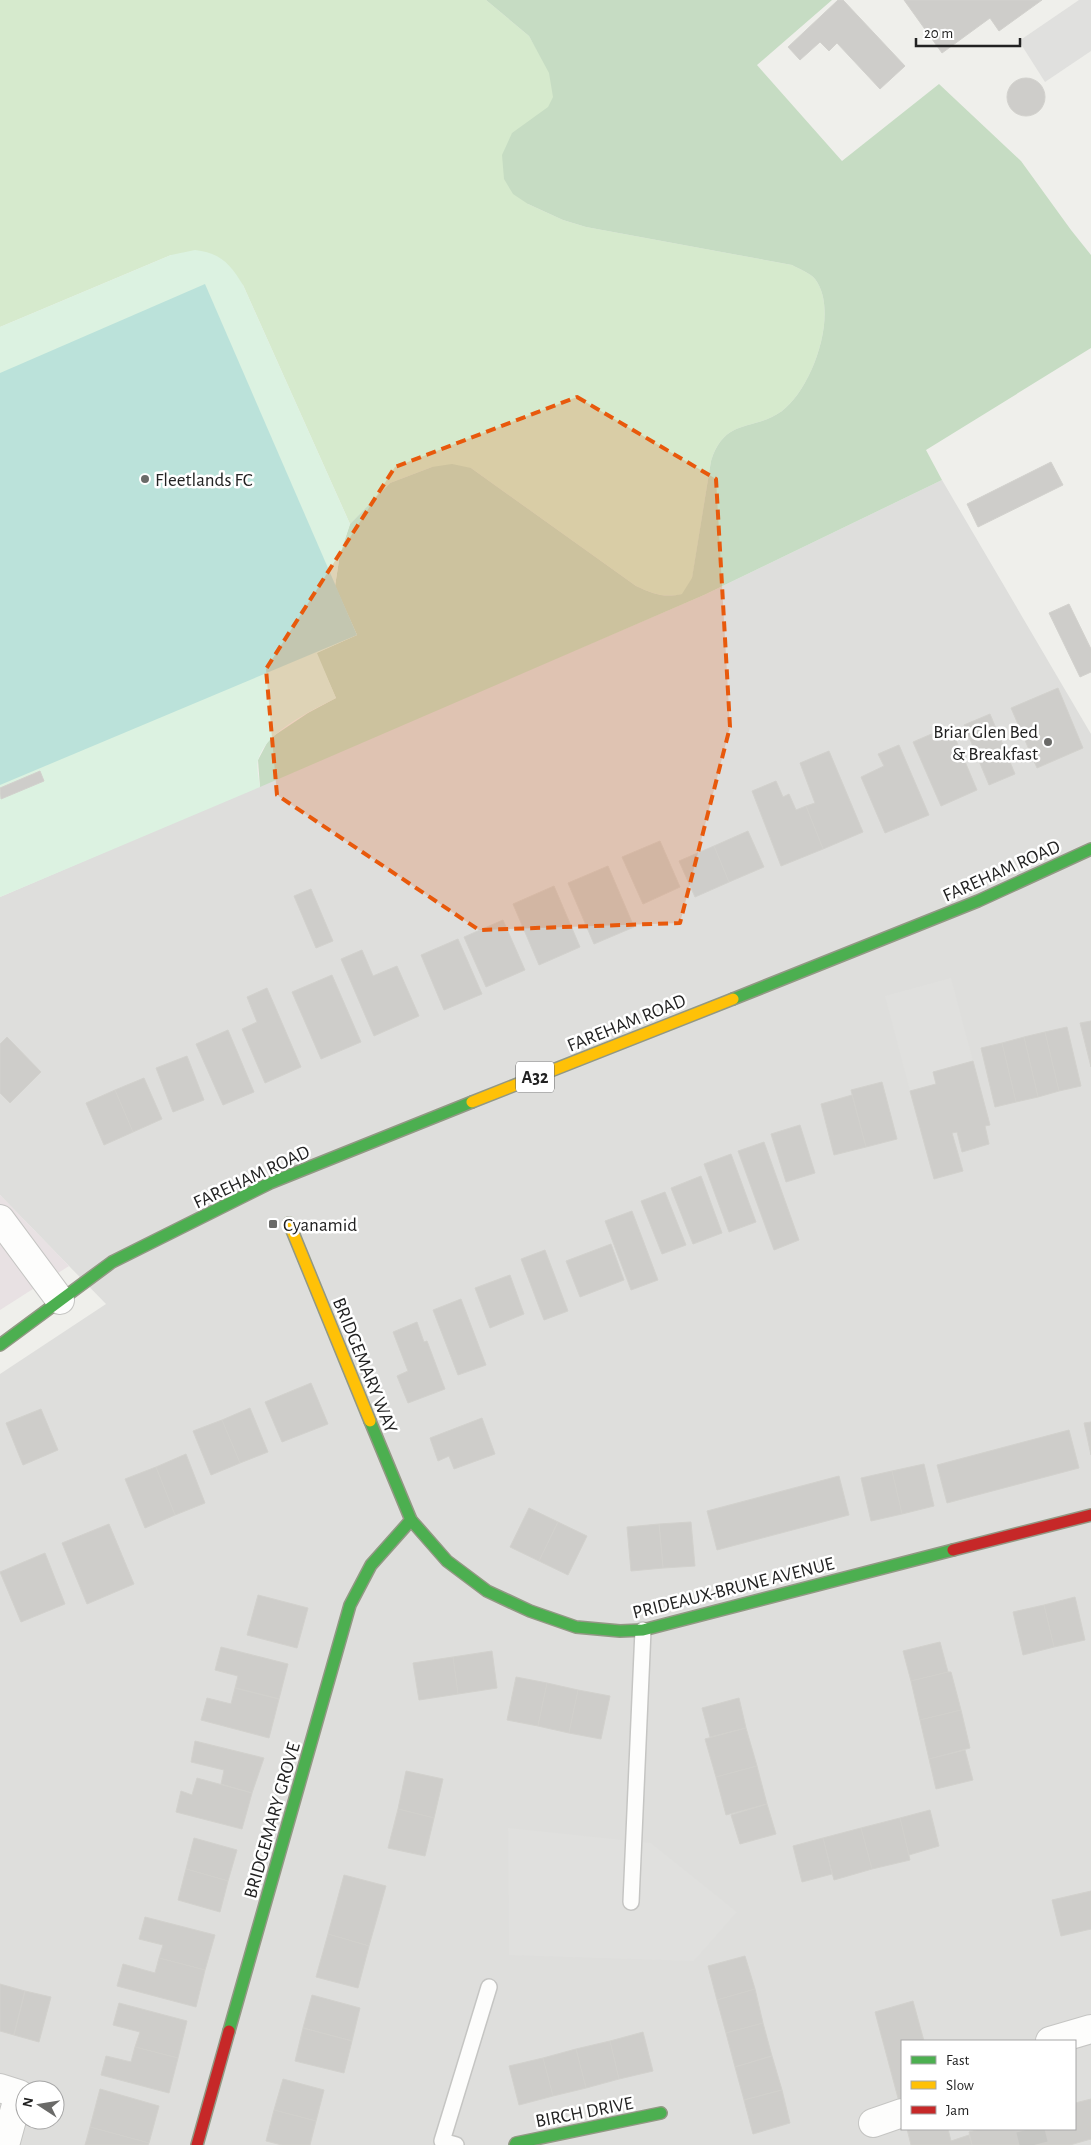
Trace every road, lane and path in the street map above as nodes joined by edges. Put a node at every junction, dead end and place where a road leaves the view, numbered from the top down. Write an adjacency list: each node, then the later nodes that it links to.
1 (1091, 849): 4 (street, FAREHAM ROAD / A32)
2 (0, 1219): 4 (street)
3 (288, 1223): 7 (street, BRIDGEMARY WAY)
4 (60, 1300): 5 (street, FAREHAM ROAD / A32)
5 (0, 1345)
6 (1091, 1515): 8 (street, PRIDEAUX-BRUNE AVENUE)
7 (411, 1520): 8 (street, PRIDEAUX-BRUNE AVENUE); 18 (street, BRIDGEMARY GROVE)
8 (643, 1630): 9 (lane)
9 (631, 1902)
10 (489, 1987): 19 (lane)
11 (1091, 2029): 12 (street)
12 (1053, 2040)
13 (0, 2088): 17 (street)
14 (661, 2113): 20 (street, BIRCH DRIVE)
15 (901, 2113): 16 (street)
16 (873, 2122)
17 (6, 2145)
18 (197, 2145)
19 (456, 2145)
20 (515, 2145)

